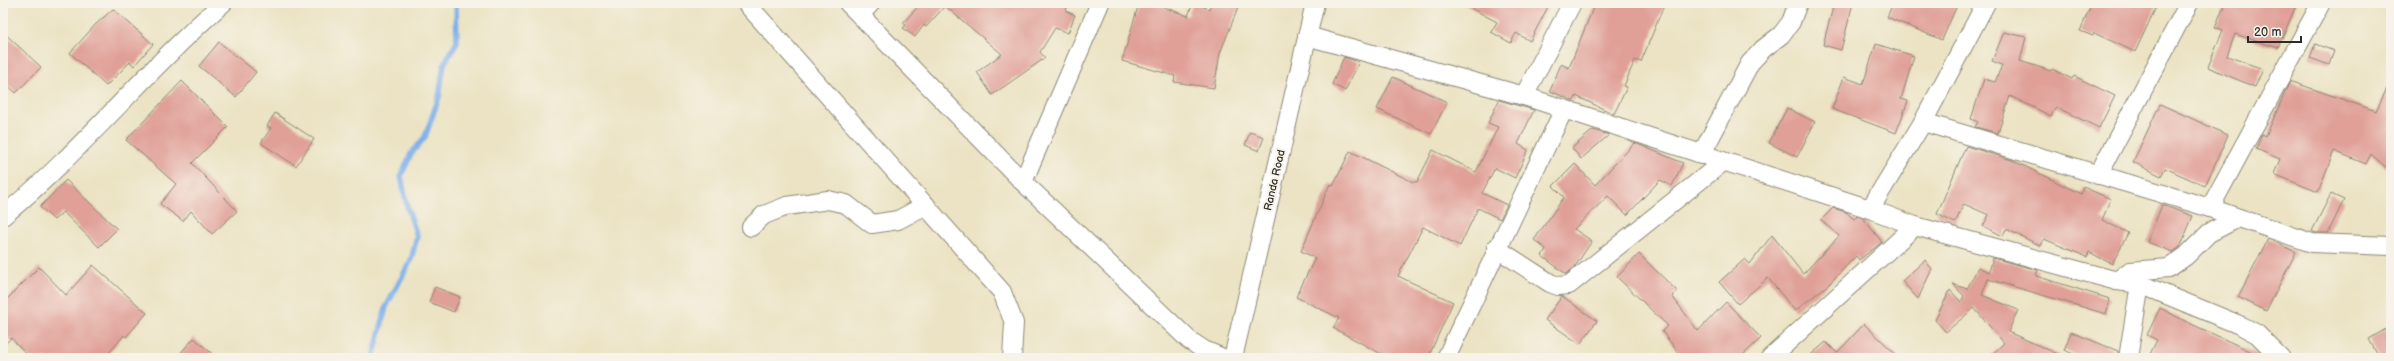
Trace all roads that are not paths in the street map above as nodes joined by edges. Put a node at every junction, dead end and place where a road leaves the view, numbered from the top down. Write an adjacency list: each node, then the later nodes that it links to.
1 (223, 3): 22 (street)
2 (746, 3): 19 (street)
3 (1100, 3): 18 (street)
4 (1315, 3): 11 (street, Randa Road)
5 (1572, 3): 12 (street)
6 (1798, 3): 15 (street)
7 (1986, 3): 14 (street)
8 (2189, 3): 17 (street)
9 (2321, 3): 20 (street)
10 (860, 7): 18 (street)
11 (1307, 36): 12 (street); 32 (street, Randa Road)
12 (1524, 96): 13 (street)
13 (1564, 109): 15 (street); 27 (street)
14 (1923, 122): 17 (street); 21 (street)
15 (1702, 154): 16 (street)
16 (1723, 162): 21 (street); 27 (street)
17 (2098, 175): 20 (street)
18 (1023, 182): 31 (street)
19 (926, 205): 25 (street); 30 (street)
20 (2210, 208): 23 (street)
21 (1870, 209): 24 (street)
22 (3, 216)
23 (2238, 218): 26 (street); 28 (street)
24 (1915, 226): 28 (street); 34 (street)
25 (750, 227)
26 (2391, 246)
27 (1496, 248): 33 (street)
28 (2117, 281): 29 (street)
29 (2140, 284): 35 (street); 36 (street)
30 (1012, 358)
31 (1223, 358)
32 (1233, 358)
33 (1446, 358)
34 (1770, 358)
35 (2128, 358)
36 (2281, 358)

